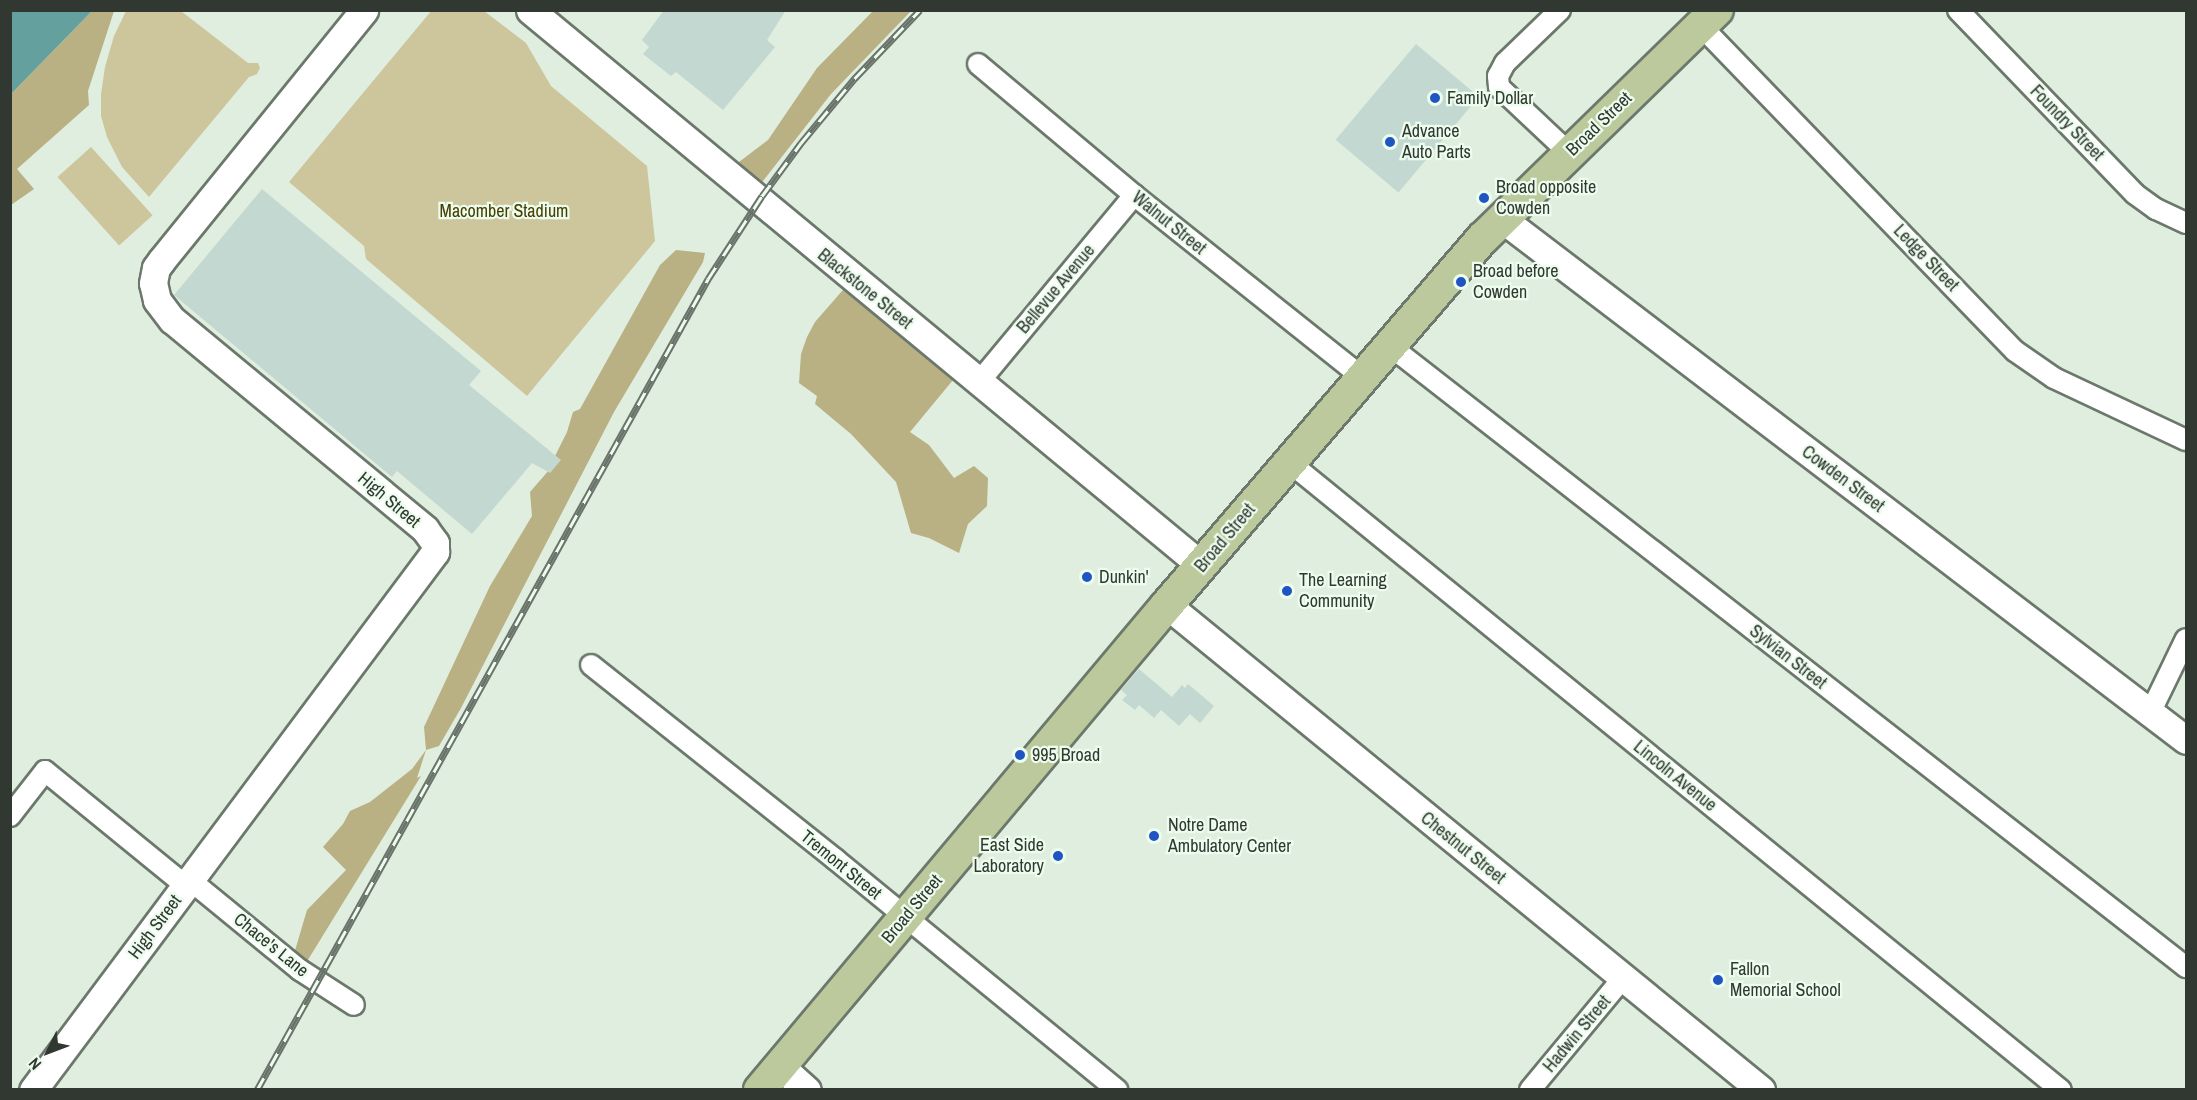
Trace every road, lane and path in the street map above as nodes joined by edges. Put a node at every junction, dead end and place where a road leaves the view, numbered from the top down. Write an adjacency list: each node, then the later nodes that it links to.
1 (364, 10): 23 (street, High Street)
2 (530, 10): 13 (street, Blackstone Street)
3 (1560, 10): 7 (street)
4 (1958, 10): 10 (street, Foundry Street)
5 (1709, 18): 7 (main road, Broad Street); 14 (street, Ledge Street)
6 (978, 64): 8 (street, Walnut Street)
7 (1569, 153): 9 (main road, Broad Street)
8 (1134, 195): 12 (street, Walnut Street); 13 (street, Bellevue Avenue)
9 (1501, 218): 11 (main road, Broad Street); 20 (street, Cowden Street)
10 (2187, 223)
11 (1390, 346): 12 (main road, Broad Street); 25 (street, Sylvian Street)
12 (1362, 377): 15 (main road, Broad Street)
13 (979, 382): 16 (street, Blackstone Street)
14 (2187, 440)
15 (1289, 462): 16 (main road, Broad Street); 35 (street, Lincoln Avenue)
16 (1202, 566): 17 (main road, Broad Street)
17 (1167, 605): 24 (main road, Broad Street); 26 (street, Chestnut Street)
18 (2187, 639): 20 (street)
19 (591, 665): 24 (street, Tremont Street)
20 (2150, 713): 21 (street, Cowden Street)
21 (2187, 740)
22 (10, 816): 23 (street, Chace's Lane)
23 (188, 883): 27 (street, Chace's Lane); 29 (street, High Street)
24 (906, 917): 28 (main road, Broad Street); 32 (street, Tremont Street)
25 (2187, 967)
26 (1623, 978): 33 (street, Hadwin Street); 34 (street, Chestnut Street)
27 (354, 1005)
28 (780, 1066): 30 (main road, Broad Street); 31 (street)
29 (33, 1089)
30 (760, 1089)
31 (807, 1089)
32 (1117, 1089)
33 (1530, 1089)
34 (1761, 1089)
35 (2061, 1089)

